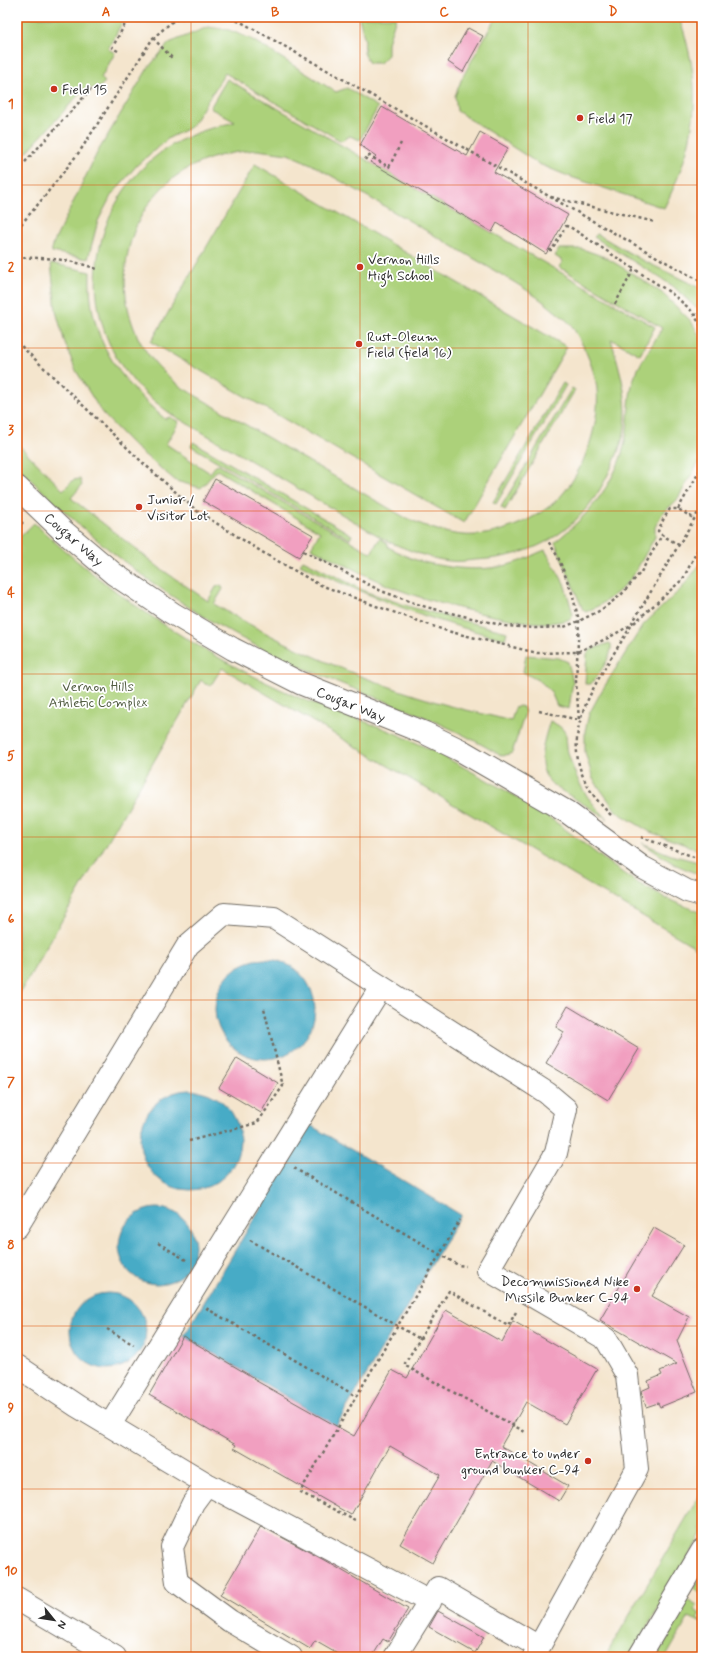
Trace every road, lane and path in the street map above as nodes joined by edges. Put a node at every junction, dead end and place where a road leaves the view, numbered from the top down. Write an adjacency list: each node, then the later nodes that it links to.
1 (129, 17): 7 (path)
2 (186, 17): 6 (path)
3 (225, 17): 5 (path)
4 (236, 17): 5 (path)
5 (241, 22): 13 (path)
6 (153, 38): 8 (path); 15 (path)
7 (118, 51)
8 (173, 59)
9 (91, 89): 12 (path)
10 (401, 143): 11 (path)
11 (365, 160)
12 (17, 171)
13 (548, 196): 14 (path); 20 (path)
14 (655, 222)
15 (17, 229)
16 (549, 250): 19 (path)
17 (17, 258): 18 (path)
18 (97, 269)
19 (634, 269): 21 (path); 23 (path)
20 (702, 282)
21 (615, 304)
22 (702, 314): 23 (path)
23 (694, 315): 24 (path)
24 (702, 327)
25 (17, 342): 39 (path)
26 (702, 466): 29 (path)
27 (17, 487): 45 (street, Cougar Way)
28 (702, 506): 30 (path)
29 (678, 509): 30 (path); 31 (path)
30 (695, 519): 35 (path)
31 (662, 535): 35 (path); 37 (path)
32 (548, 541): 37 (path)
33 (702, 541): 34 (path)
34 (701, 545): 38 (path)
35 (679, 546): 38 (path)
36 (303, 551): 37 (path)
37 (579, 621): 39 (path)
38 (631, 625): 39 (path); 41 (path)
39 (577, 652): 41 (path)
40 (539, 711): 41 (path)
41 (579, 720): 42 (path)
42 (616, 820)
43 (638, 835): 44 (path)
44 (702, 860)
45 (702, 895)
46 (381, 987): 49 (street); 51 (street); 55 (street)
47 (264, 1008): 48 (path)
48 (189, 1141)
49 (276, 1157): 52 (street); 54 (path)
50 (460, 1220): 54 (path)
51 (17, 1227)
52 (231, 1229): 56 (street); 59 (path)
53 (158, 1244): 56 (path)
54 (440, 1255): 55 (path); 59 (path)
55 (488, 1270): 57 (street)
56 (206, 1271): 58 (street)
57 (527, 1292): 61 (path); 72 (street)
58 (189, 1298): 62 (street); 64 (path)
59 (398, 1326): 61 (path); 64 (path)
60 (107, 1329): 62 (path)
61 (420, 1339): 66 (path)
62 (153, 1356): 65 (street)
63 (17, 1366): 65 (street)
64 (356, 1396): 68 (path)
65 (110, 1425): 67 (street)
66 (527, 1433)
67 (207, 1484): 71 (street); 74 (street)
68 (356, 1521)
69 (702, 1551): 76 (street)
70 (17, 1599): 73 (street)
71 (430, 1602): 72 (street); 75 (street)
72 (537, 1652)
73 (115, 1657)
74 (291, 1657)
75 (395, 1657)
76 (639, 1657)

